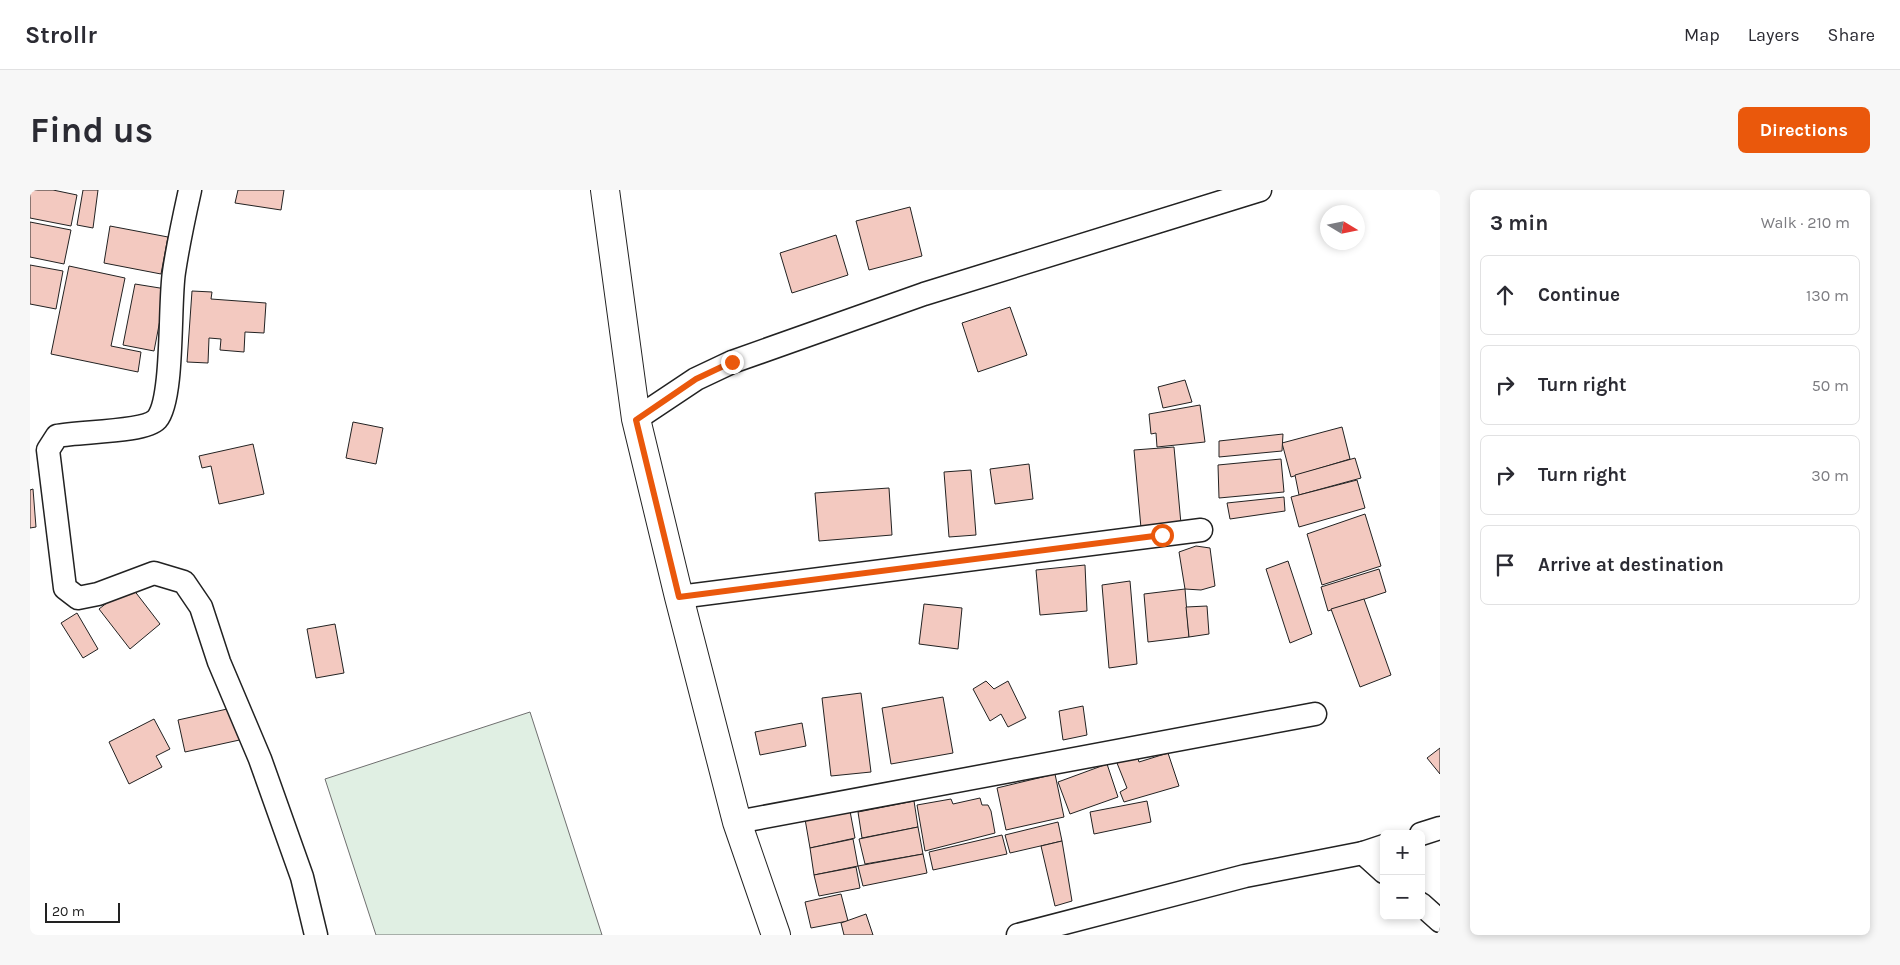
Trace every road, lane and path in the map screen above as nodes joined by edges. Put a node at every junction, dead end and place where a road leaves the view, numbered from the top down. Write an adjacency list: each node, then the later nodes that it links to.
1 (190, 190): 17 (street)
2 (605, 190): 4 (main road)
3 (1260, 190): 4 (street)
4 (636, 420): 6 (main road)
5 (1201, 530): 6 (street)
6 (679, 597): 8 (main road)
7 (1315, 714): 8 (street)
8 (737, 822): 18 (main road)
9 (1440, 828): 10 (street)
10 (1425, 833)
11 (1380, 847): 12 (street)
12 (1363, 853): 13 (street); 16 (street)
13 (1380, 868)
14 (1425, 907): 15 (street)
15 (1440, 920)
16 (1025, 934)
17 (316, 935)
18 (776, 935)

